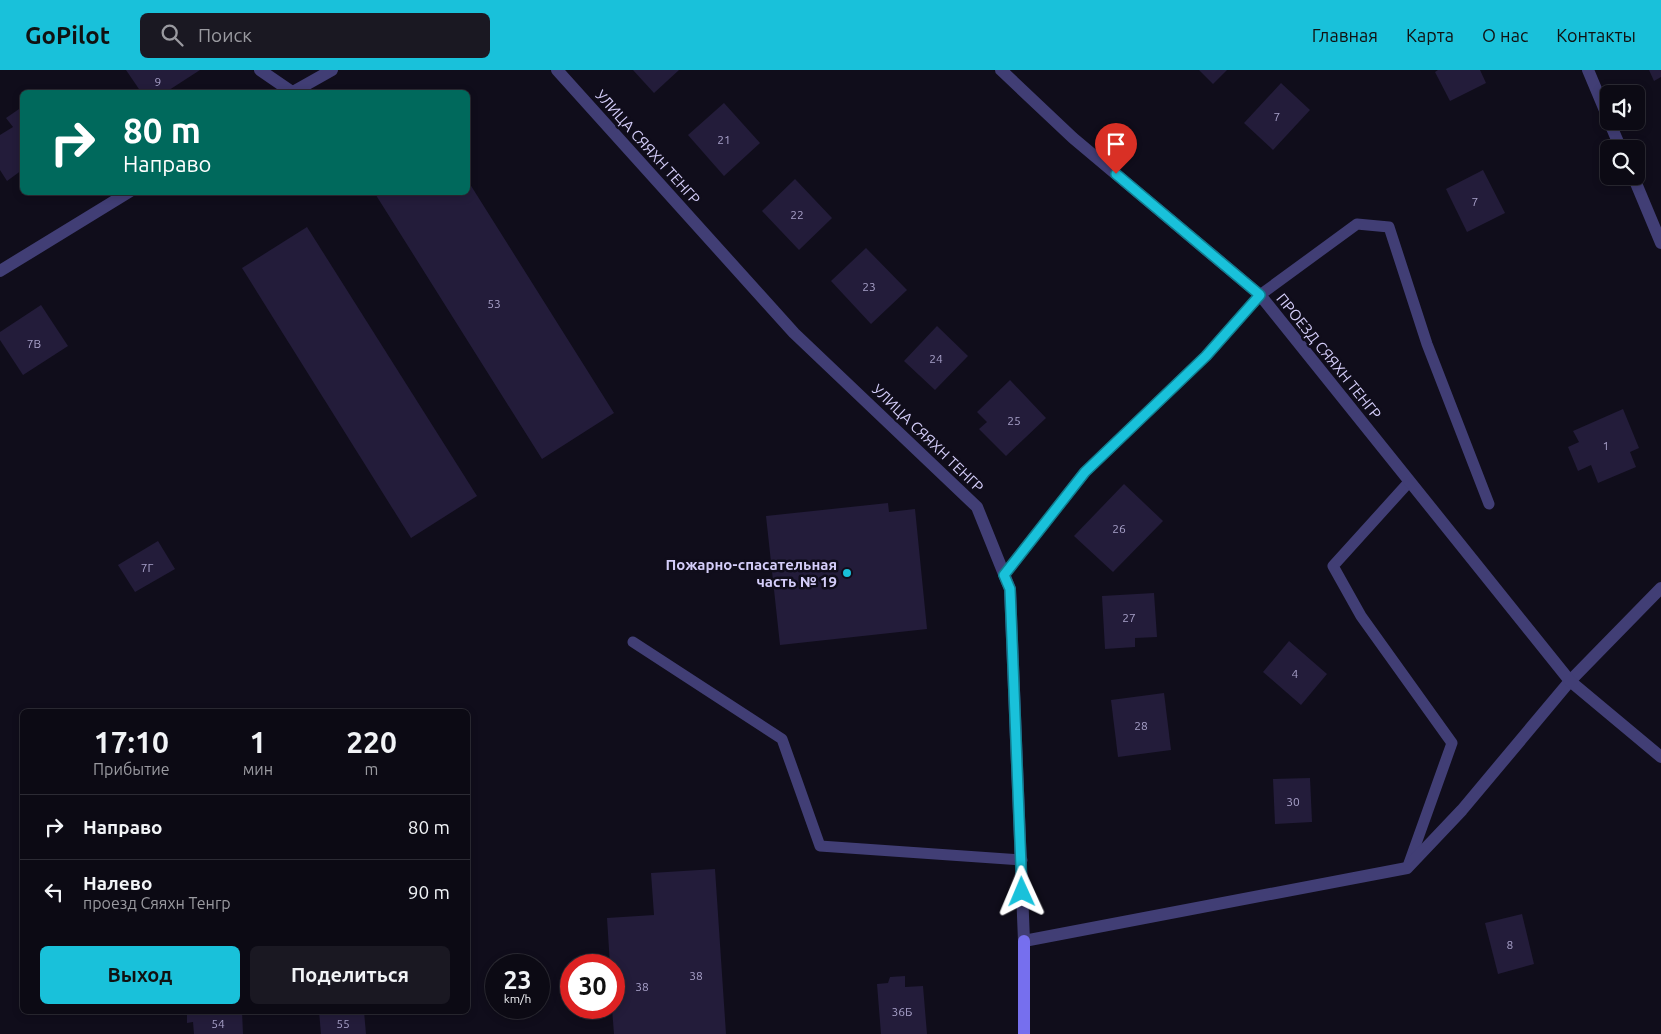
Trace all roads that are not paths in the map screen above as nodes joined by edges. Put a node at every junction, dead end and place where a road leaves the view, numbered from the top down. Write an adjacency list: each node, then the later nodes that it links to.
1 (260, 70): 6 (street)
2 (332, 70): 7 (street)
3 (557, 70): 16 (street, УЛИЦА СЯЯХН ТЕНГР)
4 (1001, 70): 13 (street, ПРОЕЗД СЯЯХН ТЕНГР)
5 (1588, 70): 8 (street)
6 (290, 90)
7 (297, 90)
8 (1600, 99)
9 (1637, 185): 11 (street)
10 (124, 195): 12 (street)
11 (1661, 243)
12 (0, 271)
13 (1260, 295): 14 (street, ПРОЕЗД СЯЯХН ТЕНГР); 15 (lane); 16 (lane)
14 (1409, 482): 19 (street, ПРОЕЗД СЯЯХН ТЕНГР); 22 (lane)
15 (1489, 504)
16 (1004, 575): 21 (street, УЛИЦА СЯЯХН ТЕНГР)
17 (1661, 588): 19 (street)
18 (633, 642): 21 (lane)
19 (1570, 682): 20 (street, ПРОЕЗД СЯЯХН ТЕНГР); 22 (street)
20 (1661, 757)
21 (1022, 860): 23 (street, УЛИЦА СЯЯХН ТЕНГР)
22 (1407, 868): 23 (street)
23 (1024, 941): 24 (street)
24 (1024, 1034)

